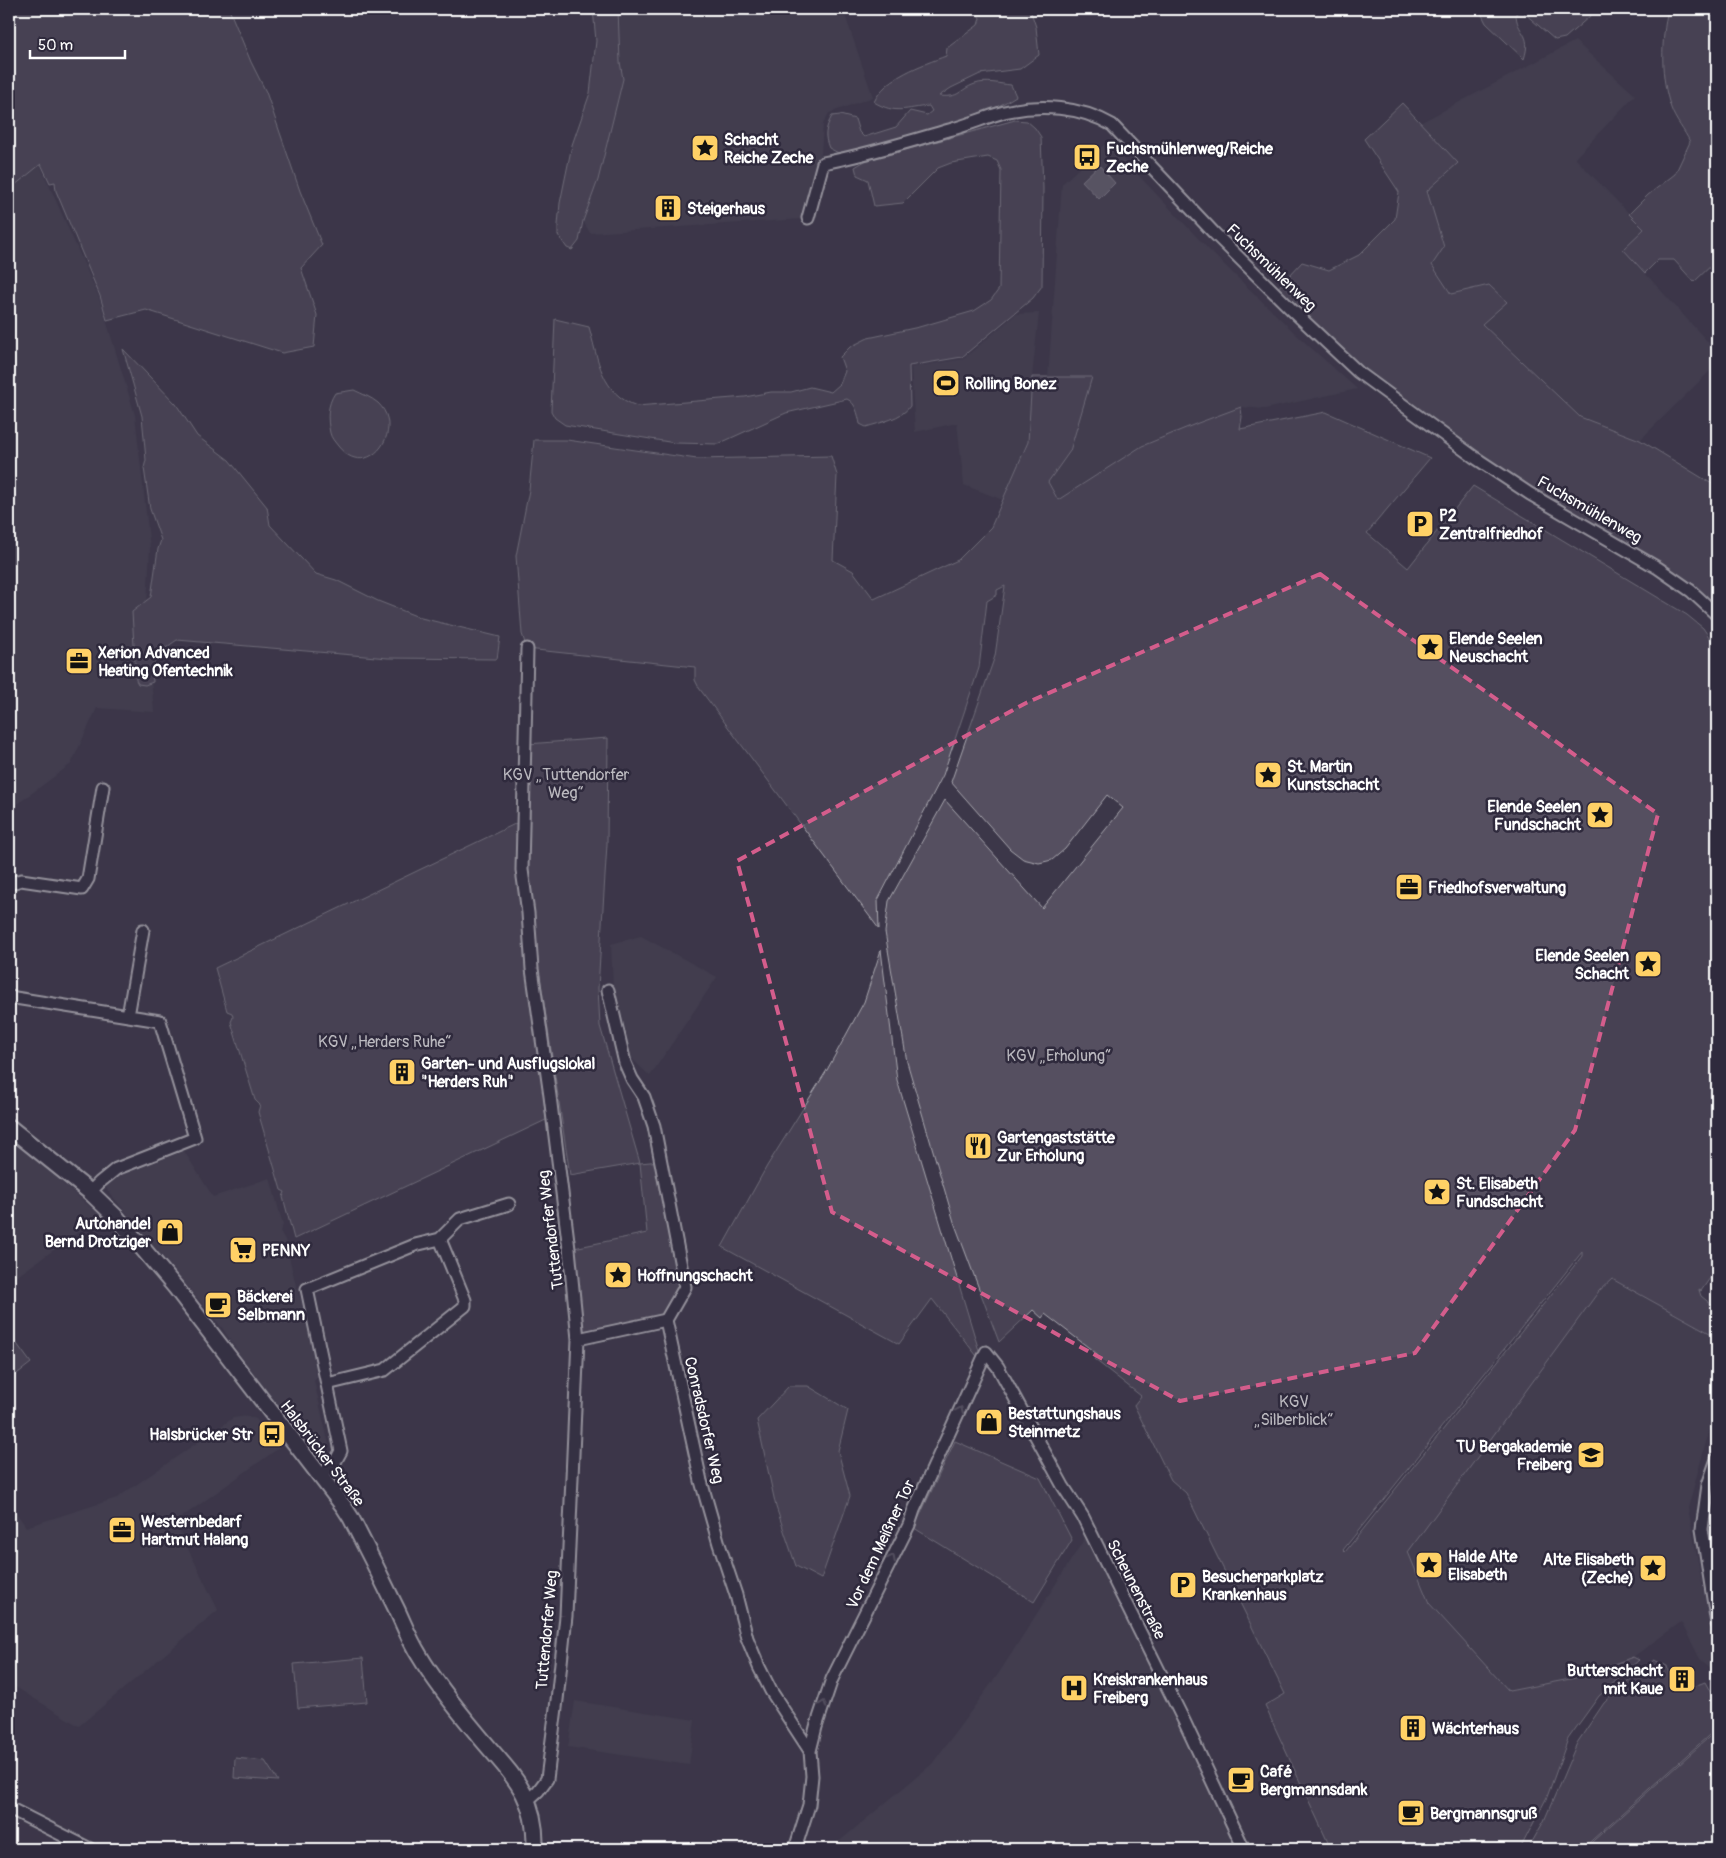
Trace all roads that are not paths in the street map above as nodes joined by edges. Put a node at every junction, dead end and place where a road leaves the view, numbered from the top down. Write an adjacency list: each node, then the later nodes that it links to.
1 (808, 218): 2 (street, Fuchsmühlenweg)
2 (1717, 615)
3 (527, 649): 15 (street, Tuttendorfer Weg)
4 (103, 787): 5 (street)
5 (9, 884)
6 (143, 930): 9 (street)
7 (608, 990): 14 (street)
8 (9, 997): 9 (street)
9 (128, 1016): 11 (street)
10 (9, 1126): 11 (main road, Halsbrücker Straße)
11 (90, 1192): 19 (main road, Halsbrücker Straße)
12 (510, 1204): 13 (street)
13 (440, 1239): 17 (street); 17 (street)
14 (666, 1320): 15 (street); 21 (street, Conradsdorfer Weg)
15 (578, 1339): 22 (street, Tuttendorfer Weg)
16 (986, 1352): 21 (street, Vor dem Meißner Tor, one-way to 16); 27 (street, Scheunenstraße)
17 (327, 1384): 19 (street)
18 (1717, 1459): 20 (street)
19 (320, 1476): 22 (main road, Halsbrücker Straße)
20 (1717, 1624)
21 (810, 1751): 26 (street, Conradsdorfer Weg)
22 (528, 1800): 25 (main road, Halsbrücker Straße)
23 (9, 1808): 24 (street)
24 (90, 1849)
25 (535, 1849)
26 (795, 1849)
27 (1244, 1849)

